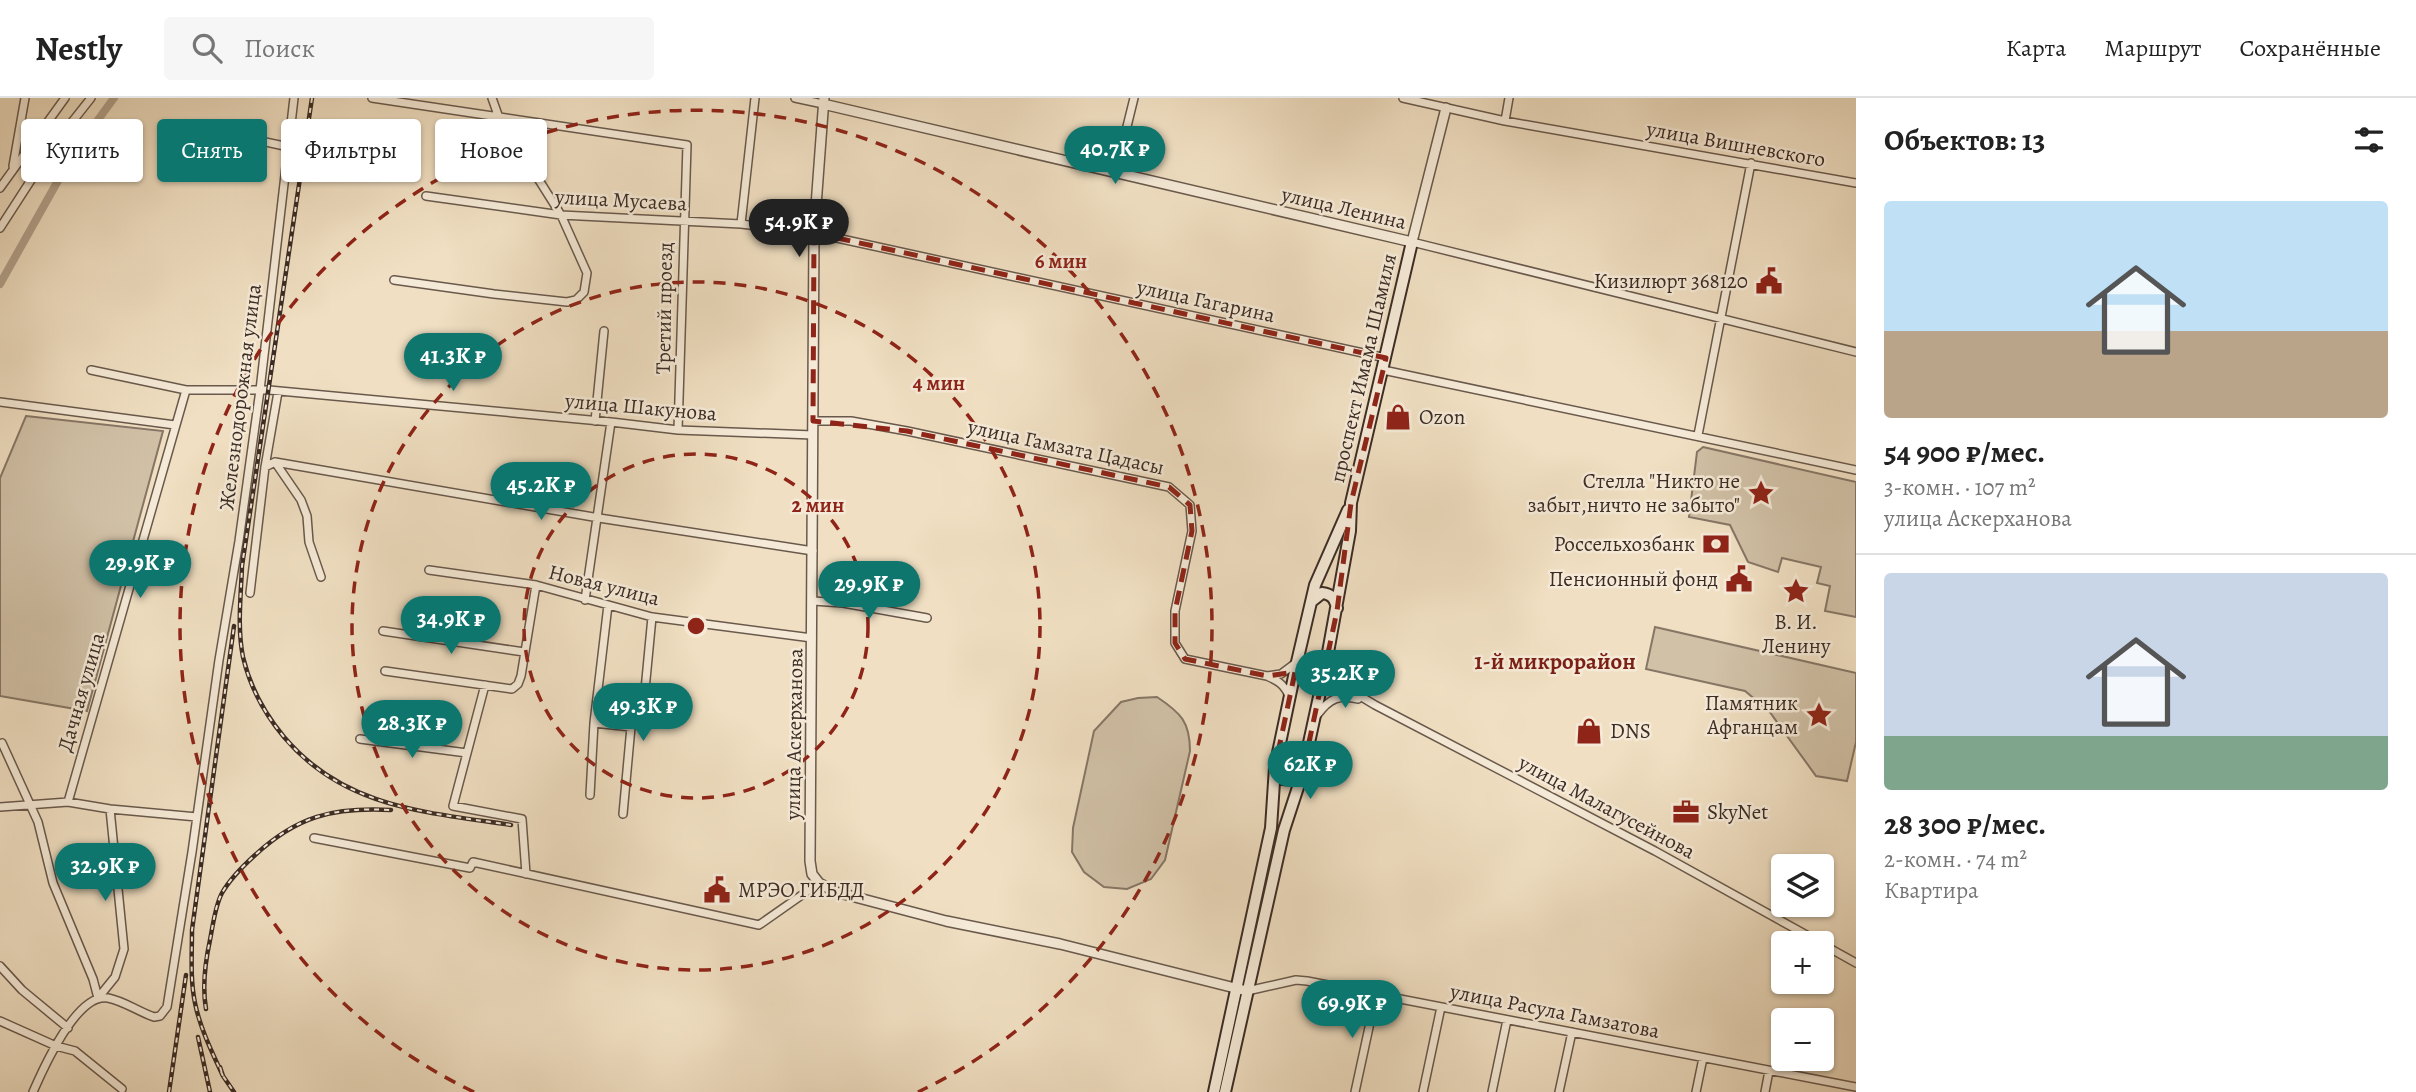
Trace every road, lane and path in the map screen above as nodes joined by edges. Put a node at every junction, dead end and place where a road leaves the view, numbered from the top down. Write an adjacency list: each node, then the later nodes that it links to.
1 (24, 98): 18 (street)
2 (65, 98): 18 (street)
3 (91, 98): 27 (street)
4 (294, 98): 15 (street, Железнодорожная улица)
5 (372, 98): 14 (street)
6 (492, 98): 14 (street)
7 (755, 98): 26 (street)
8 (795, 98): 12 (street)
9 (1135, 98): 19 (street)
10 (1403, 98): 13 (street, улица Вишневского)
11 (1509, 98): 16 (street)
12 (823, 101): 19 (street, улица Ленина); 28 (street, улица Аскерханова)
13 (1447, 103): 16 (street, улица Вишневского); 29 (street)
14 (498, 115): 24 (street); 25 (street, Третий проезд)
15 (292, 119)
16 (1505, 121): 17 (street, улица Вишневского)
17 (1751, 163): 21 (street, улица Вишневского); 31 (street)
18 (13, 169): 22 (street)
19 (1116, 171): 29 (street, улица Ленина)
20 (285, 182): 37 (street, Железнодорожная улица)
21 (1856, 184)
22 (0, 188)
23 (426, 196): 24 (street, улица Мусаева)
24 (561, 215): 25 (street, улица Мусаева); 30 (street)
25 (683, 221): 26 (street, улица Мусаева); 44 (street, Третий проезд)
26 (741, 224): 28 (street, улица Мусаева)
27 (0, 228)
28 (814, 233): 34 (street, улица Гагарина); 41 (street, улица Аскерханова)
29 (1412, 242): 31 (street, улица Ленина); 34 (main road, проспект Имама Шамиля)
30 (394, 279)
31 (1720, 318): 33 (street, улица Ленина); 46 (street)
32 (604, 331): 40 (street)
33 (1856, 352)
34 (1384, 364): 46 (street, улица Гагарина); 50 (main road, проспект Имама Шамиля)
35 (91, 370): 36 (street, улица Шакунова)
36 (186, 390): 37 (street, улица Шакунова); 43 (street, Дачная улица)
37 (260, 390): 38 (street, улица Шакунова); 88 (street, Железнодорожная улица)
38 (278, 392): 40 (street, улица Шакунова); 48 (street)
39 (0, 402): 43 (street)
40 (595, 421): 42 (street, улица Шакунова)
41 (813, 421): 45 (street, улица Аскерханова); 70 (street, улица Гамзата Цадасы)
42 (611, 422): 44 (street, улица Шакунова); 51 (street)
43 (175, 425): 83 (street, Дачная улица)
44 (678, 430): 45 (street, улица Шакунова)
45 (813, 435): 52 (street, улица Аскерханова)
46 (1698, 435): 49 (street, улица Гагарина)
47 (275, 462): 48 (street); 51 (street); 54 (street)
48 (265, 467): 56 (street)
49 (1856, 470)
50 (1351, 503): 59 (main road, проспект Имама Шамиля); 61 (main road, проспект Имама Шамиля)
51 (598, 518): 52 (street); 57 (street)
52 (813, 551): 58 (street, улица Аскерханова)
53 (429, 570): 55 (street, Новая улица)
54 (321, 577)
55 (536, 585): 57 (street, Новая улица); 66 (street)
56 (250, 593)
57 (585, 600): 60 (street, Новая улица)
58 (813, 601): 63 (street); 65 (street, улица Аскерханова)
59 (1312, 602): 61 (main road); 67 (main road, проспект Имама Шамиля)
60 (608, 605): 62 (street, Новая улица); 76 (street)
61 (1337, 611): 68 (main road, проспект Имама Шамиля)
62 (652, 617): 65 (street, Новая улица); 75 (street)
63 (927, 618)
64 (383, 631): 66 (street)
65 (813, 638): 91 (street, улица Аскерханова)
66 (524, 652): 71 (street)
67 (1297, 662): 70 (street); 72 (main road, проспект Имама Шамиля)
68 (1325, 669): 73 (street); 74 (main road, проспект Имама Шамиля)
69 (385, 671): 71 (street)
70 (1267, 676): 72 (street)
71 (485, 685): 79 (street)
72 (1289, 697): 80 (main road, проспект Имама Шамиля)
73 (1375, 705): 74 (street); 92 (street, улица Малагусейнова)
74 (1314, 719): 81 (main road, проспект Имама Шамиля)
75 (642, 721)
76 (594, 723): 82 (street); 87 (street)
77 (360, 740): 79 (street)
78 (2, 743): 85 (street)
79 (467, 752): 90 (street)
80 (1275, 767): 81 (main road); 96 (main road, проспект Имама Шамиля)
81 (1302, 775): 96 (main road, проспект Имама Шамиля)
82 (590, 795)
83 (68, 802): 85 (street); 86 (street)
84 (0, 807): 85 (street)
85 (30, 807): 98 (street)
86 (110, 809): 88 (street); 98 (street)
87 (623, 814)
88 (197, 817): 98 (street, Железнодорожная улица)
89 (314, 838): 90 (street)
90 (526, 874): 91 (street)
91 (819, 883): 96 (street)
92 (1799, 931)
93 (1834, 950): 94 (street, улица Малагусейнова)
94 (1856, 963)
95 (0, 967): 102 (street)
96 (1242, 990): 97 (street, улица Расула Гамзатова); 111 (main road, проспект Имама Шамиля); 112 (main road, проспект Имама Шамиля)
97 (1376, 995): 99 (street, улица Расула Гамзатова); 113 (street)
98 (98, 998): 102 (street)
99 (1441, 1007): 100 (street, улица Расула Гамзатова); 114 (street)
100 (1507, 1020): 103 (street, улица Расула Гамзатова); 115 (street)
101 (0, 1021): 104 (street)
102 (68, 1028): 104 (street)
103 (1572, 1032): 105 (street, улица Расула Гамзатова); 116 (street)
104 (56, 1046): 109 (street); 110 (street)
105 (1703, 1058): 106 (street, улица Расула Гамзатова); 117 (street)
106 (1769, 1071): 108 (street, улица Расула Гамзатова); 118 (street)
107 (1856, 1087): 108 (street, улица Расула Гамзатова)
108 (1834, 1088)
109 (122, 1089)
110 (33, 1092)
111 (1214, 1092)
112 (1225, 1092)
113 (1355, 1092)
114 (1423, 1092)
115 (1492, 1092)
116 (1559, 1092)
117 (1696, 1092)
118 (1765, 1092)

